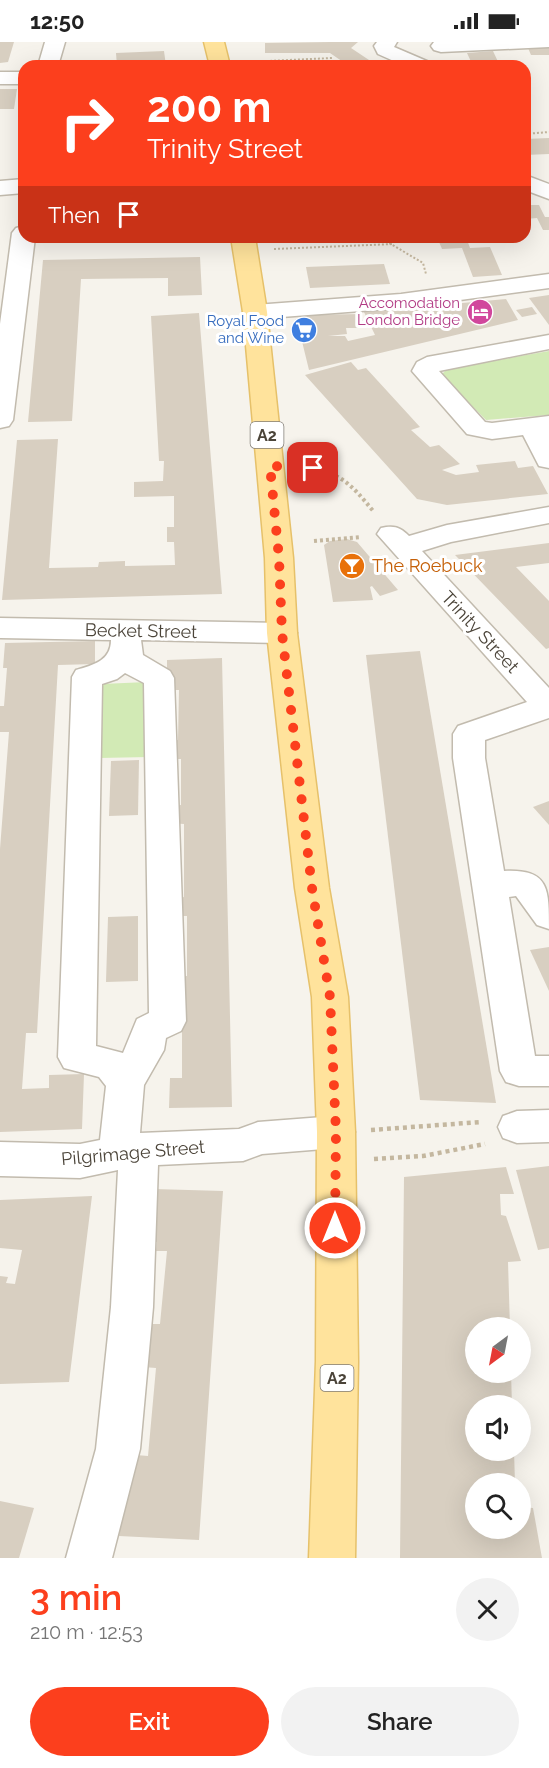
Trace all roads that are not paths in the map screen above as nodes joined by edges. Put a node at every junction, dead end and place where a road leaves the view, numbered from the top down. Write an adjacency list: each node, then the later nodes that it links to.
1 (55, 42): 6 (street)
2 (214, 42): 7 (main road)
3 (387, 42): 8 (street)
4 (544, 42): 5 (street)
5 (440, 44): 9 (street)
6 (50, 60)
7 (218, 60)
8 (408, 60)
9 (447, 60)
10 (0, 78): 11 (street)
11 (18, 78)
12 (531, 184): 15 (street)
13 (18, 186): 14 (street)
14 (0, 188)
15 (549, 192)
16 (23, 243): 21 (street)
17 (244, 243): 19 (main road, A2)
18 (549, 281): 19 (street)
19 (255, 312): 26 (main road, A2)
20 (549, 342): 22 (street)
21 (0, 420)
22 (540, 425): 23 (street)
23 (549, 460)
24 (549, 515): 28 (street, Trinity Street)
25 (0, 628): 27 (street, Becket Street)
26 (282, 633): 27 (street, Becket Street); 33 (main road, A2)
27 (126, 640): 32 (street); 32 (street)
28 (549, 707): 29 (street)
29 (490, 885): 30 (street); 31 (street)
30 (549, 916)
31 (549, 1071)
32 (126, 1083): 34 (street)
33 (336, 1132): 34 (street, Pilgrimage Street); 37 (main road, A2)
34 (129, 1150): 35 (street, Pilgrimage Street); 36 (street)
35 (0, 1159)
36 (89, 1558)
37 (332, 1558)

